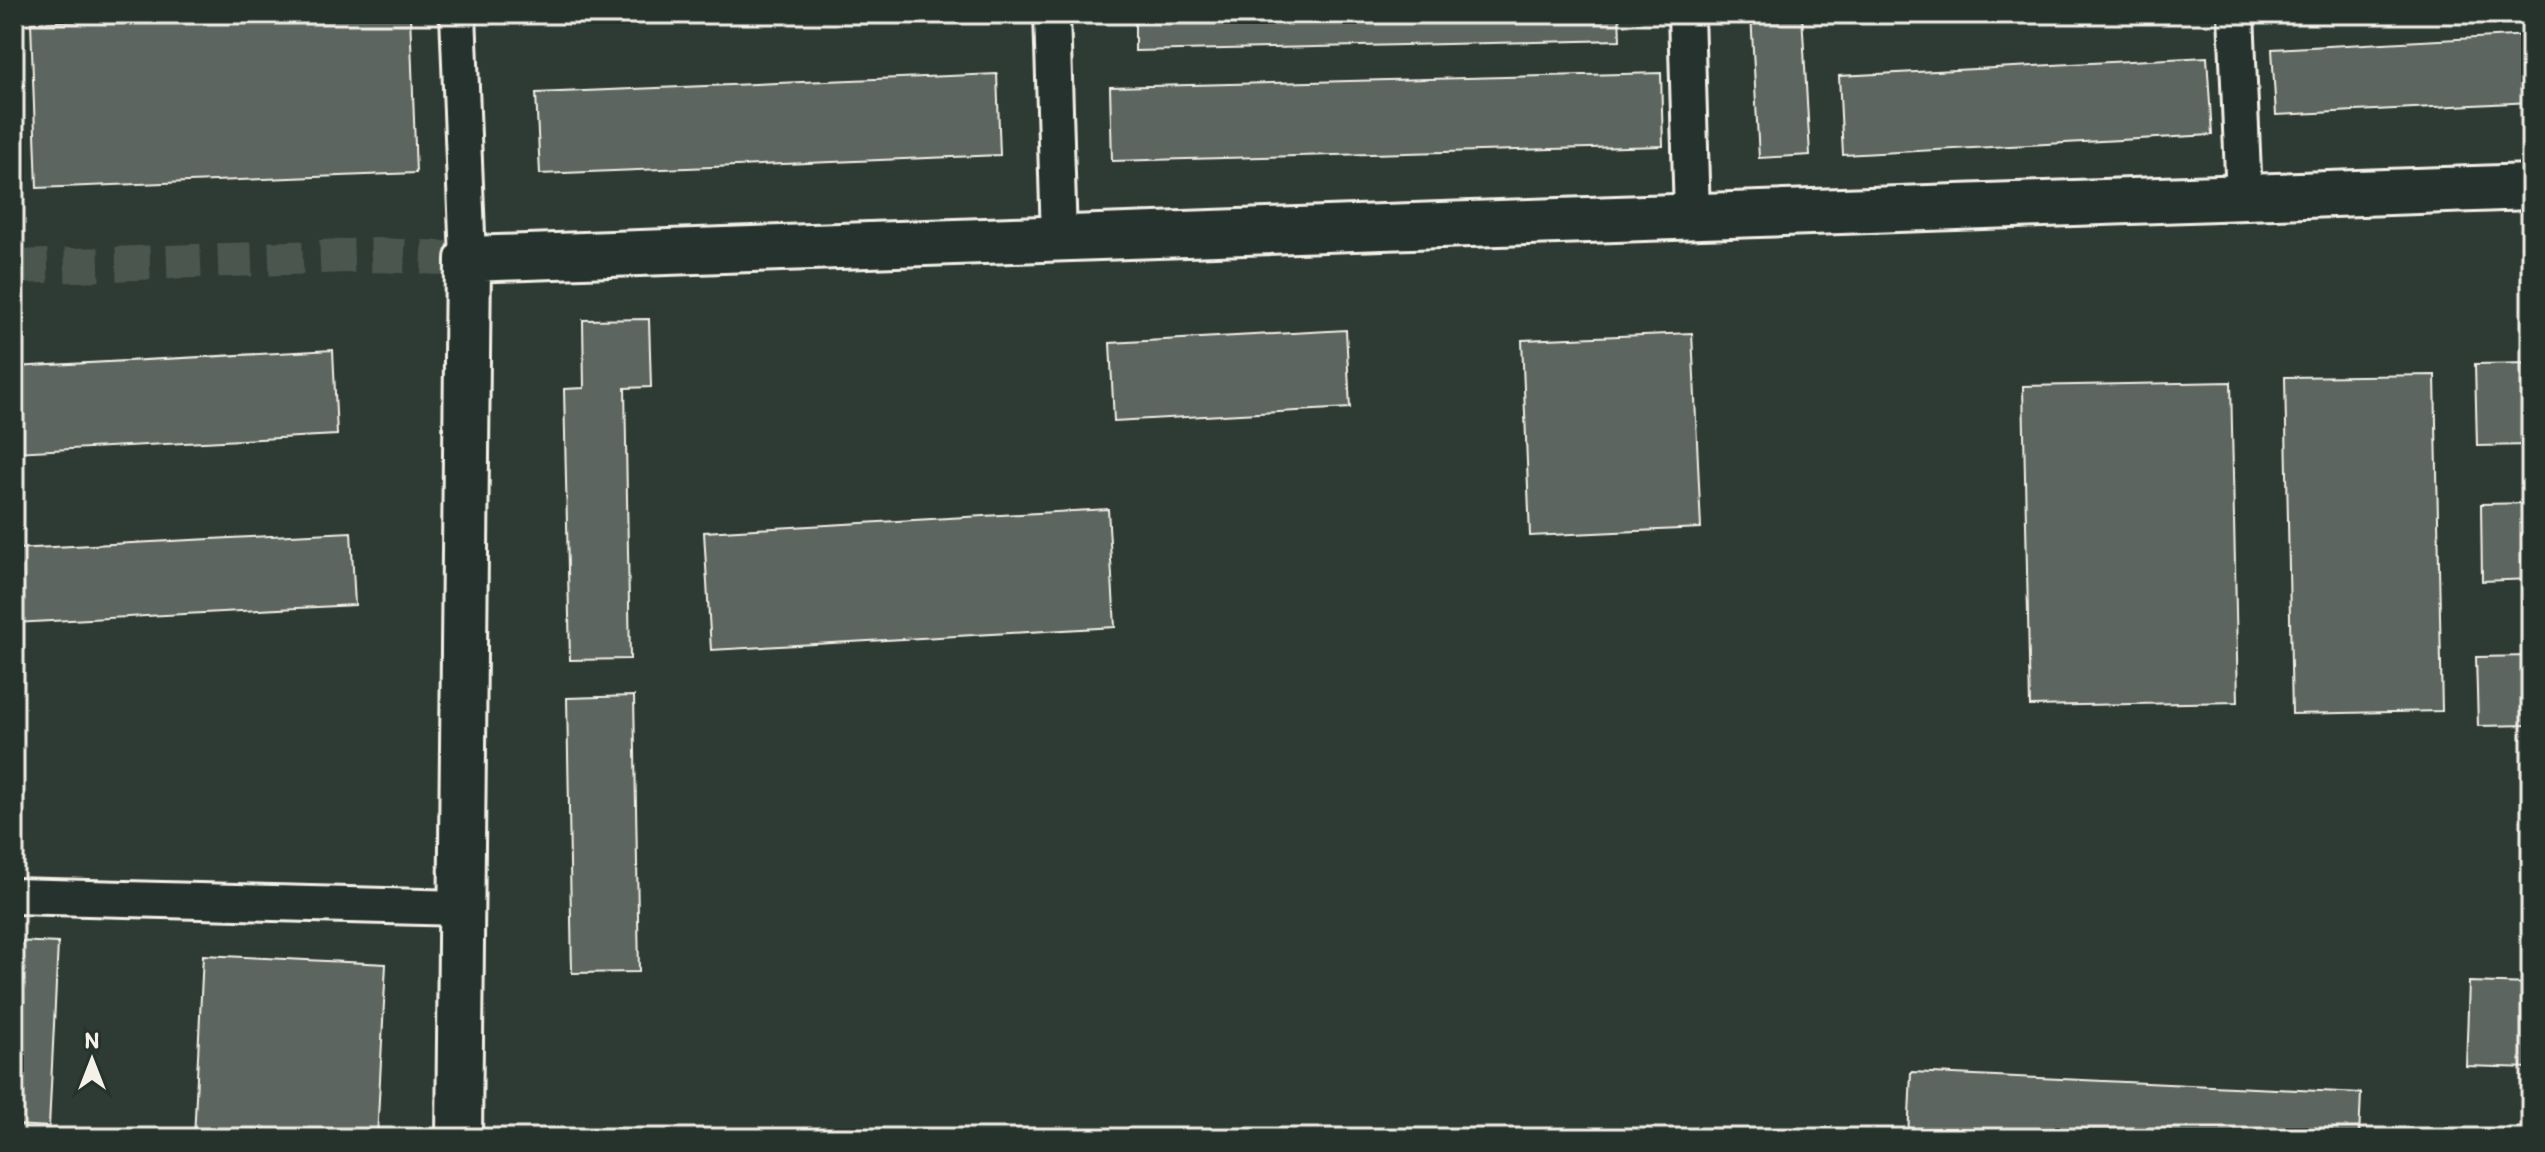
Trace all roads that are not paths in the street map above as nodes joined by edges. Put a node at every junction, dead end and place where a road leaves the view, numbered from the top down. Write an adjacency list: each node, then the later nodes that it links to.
1 (458, 14): 9 (street)
2 (1052, 14): 8 (street)
3 (1686, 14): 7 (street)
4 (2236, 14): 6 (street)
5 (2531, 187): 6 (street)
6 (2244, 197): 7 (street)
7 (1692, 215): 8 (street)
8 (1059, 238): 9 (street)
9 (468, 259): 11 (street)
10 (14, 896): 11 (street)
11 (461, 908): 12 (street)
12 (459, 1138)

